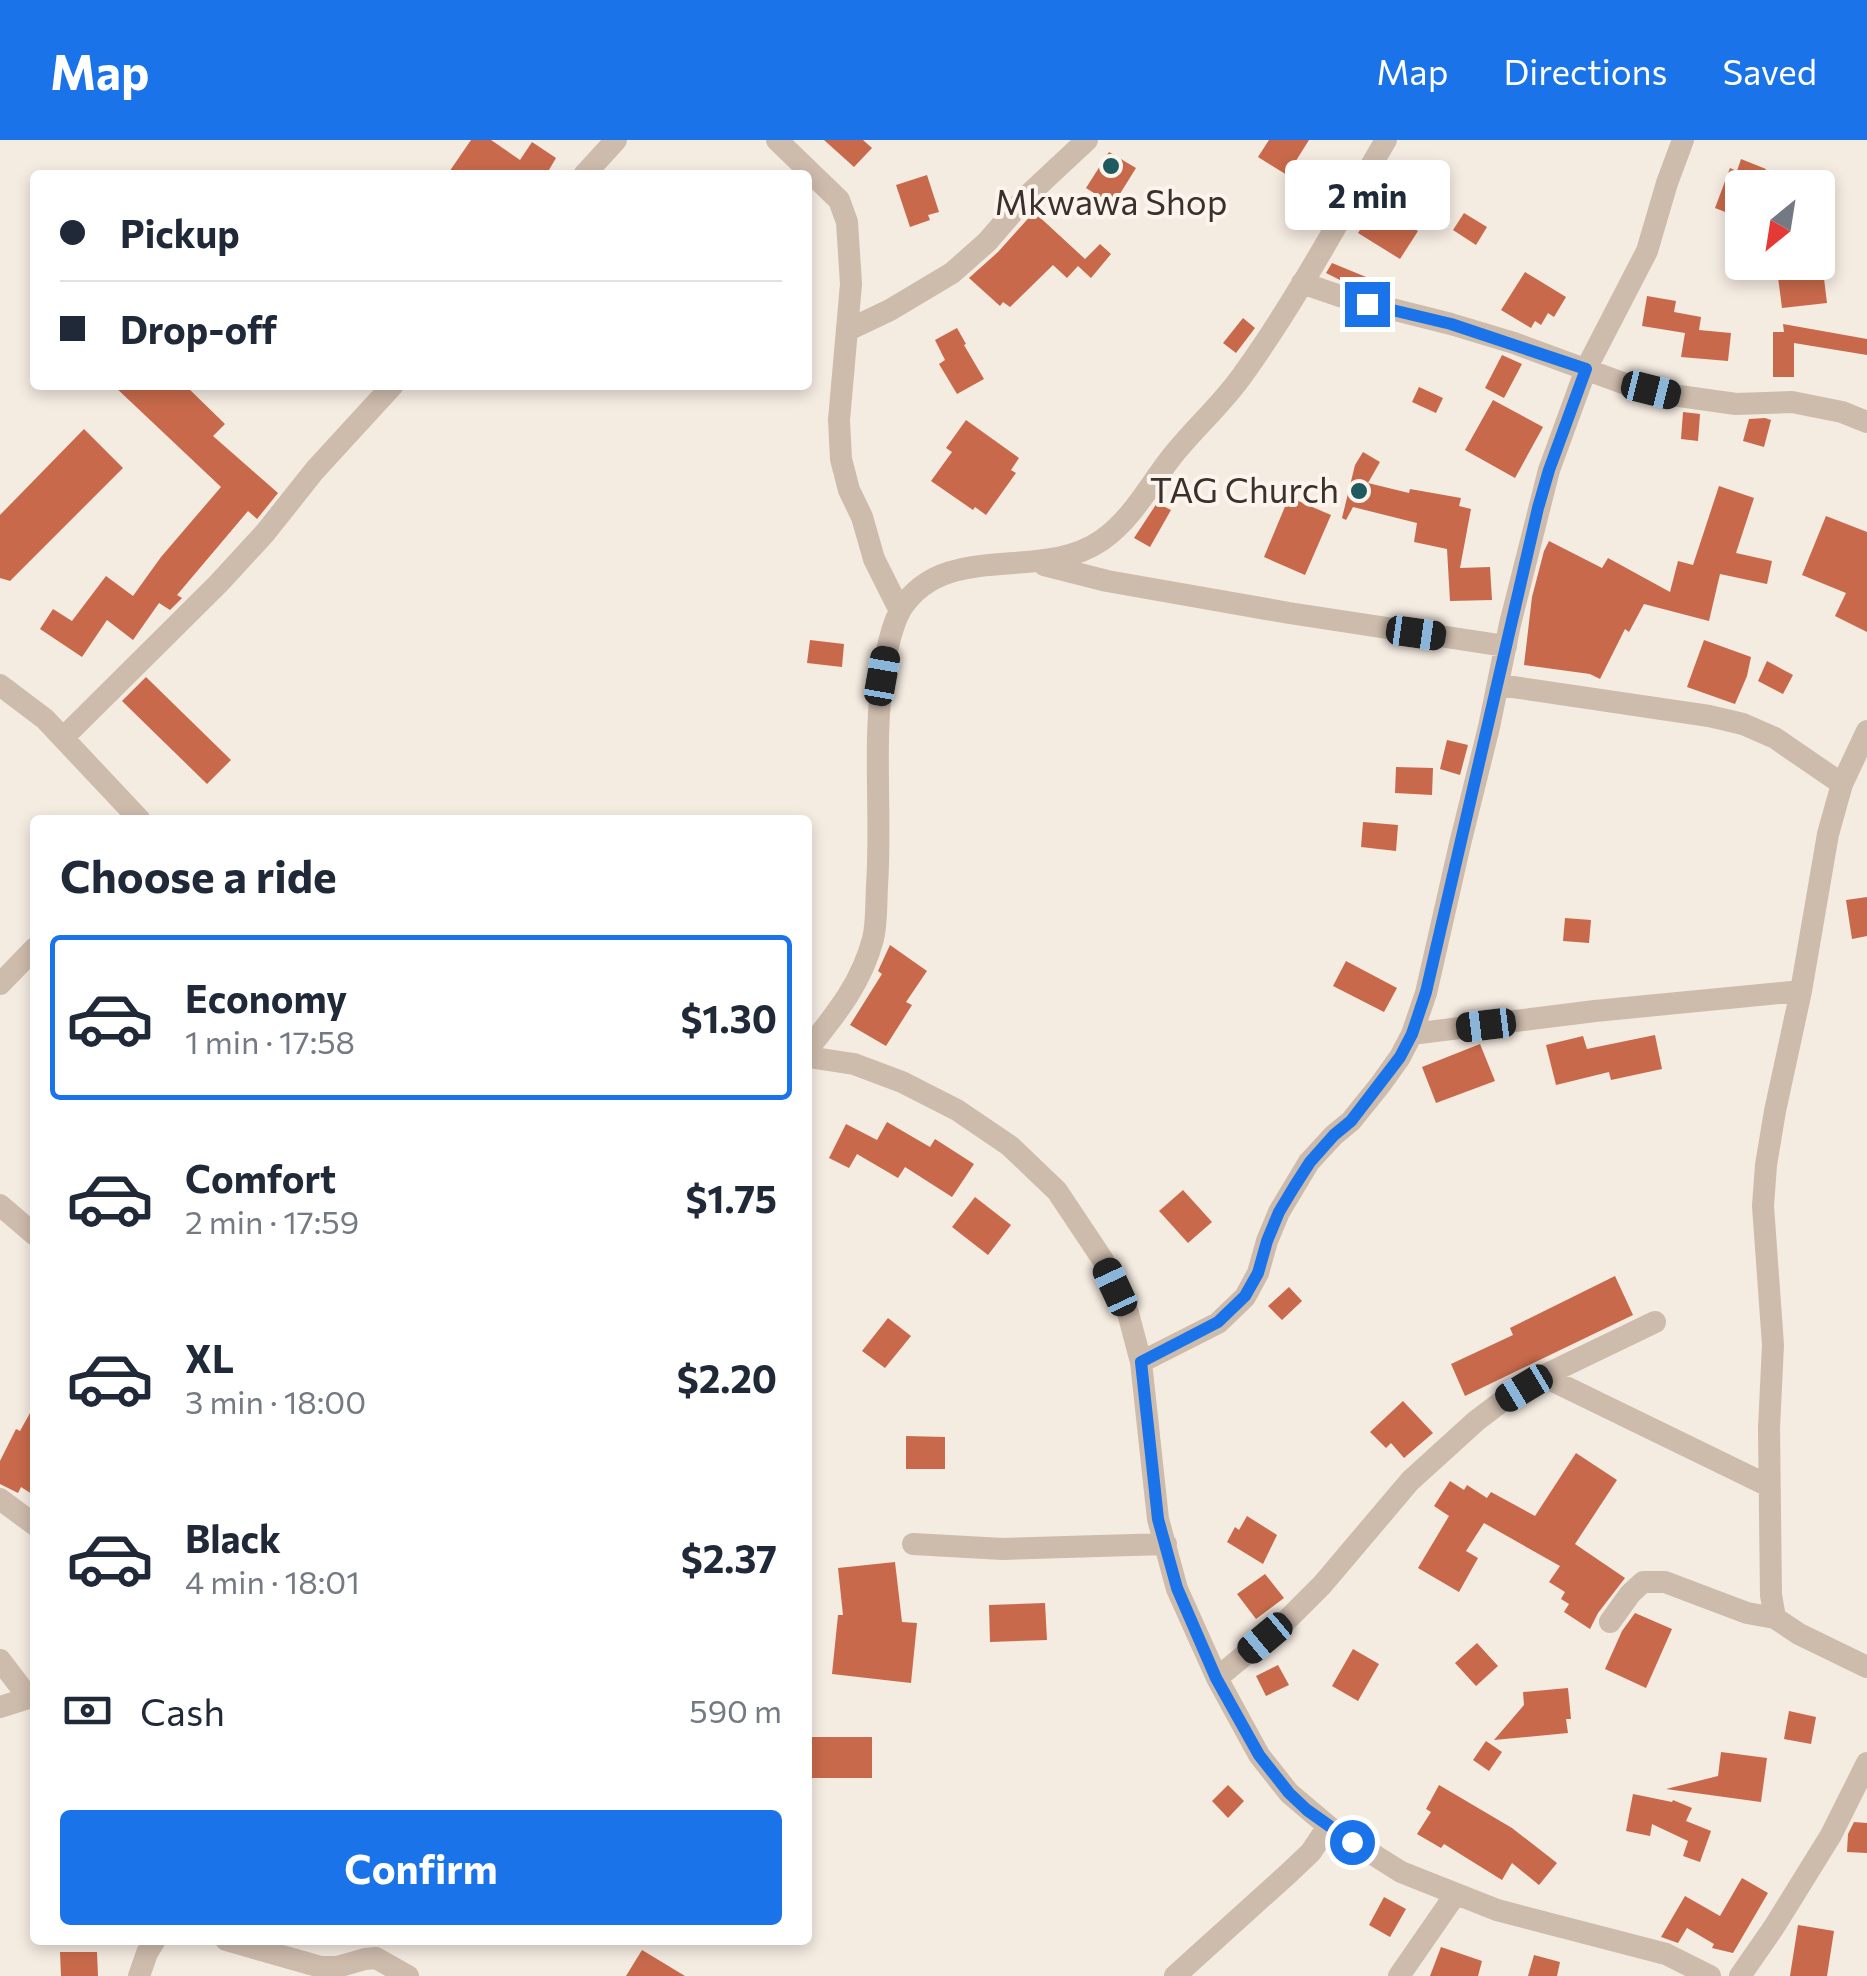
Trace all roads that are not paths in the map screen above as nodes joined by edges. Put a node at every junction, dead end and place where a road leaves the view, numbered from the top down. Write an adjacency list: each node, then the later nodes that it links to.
1 (616, 140): 6 (street)
2 (777, 140): 7 (street)
3 (1087, 140): 10 (street)
4 (1386, 140): 9 (street)
5 (1683, 140): 11 (street)
6 (589, 170)
7 (808, 170)
8 (812, 174): 10 (street)
9 (1302, 282): 11 (street); 14 (street)
10 (848, 330): 15 (street)
11 (1586, 369): 13 (street); 16 (street)
12 (388, 390): 20 (street)
13 (1867, 422)
14 (1036, 563): 15 (street); 16 (street)
15 (900, 611): 27 (street)
16 (1506, 646): 18 (street)
17 (0, 685): 20 (street)
18 (1498, 685): 21 (street); 26 (street)
19 (1867, 731): 21 (street)
20 (64, 737): 22 (street)
21 (1842, 784): 25 (street)
22 (135, 815)
23 (30, 953): 24 (street)
24 (0, 984)
25 (1801, 991): 26 (street); 34 (street)
26 (1412, 1034): 32 (street)
27 (812, 1044)
28 (812, 1058): 32 (street)
29 (0, 1205): 30 (street)
30 (30, 1231)
31 (1655, 1322): 33 (street)
32 (1141, 1362): 38 (street)
33 (1544, 1376): 34 (street); 43 (street)
34 (1769, 1486): 39 (street)
35 (0, 1499): 36 (street)
36 (30, 1522)
37 (912, 1544): 38 (street)
38 (1166, 1544): 43 (street)
39 (1776, 1618): 40 (street); 42 (street)
40 (1610, 1622)
41 (0, 1660): 44 (street)
42 (1867, 1667)
43 (1216, 1678): 48 (street)
44 (30, 1695)
45 (30, 1698): 46 (street)
46 (0, 1707)
47 (1867, 1763): 58 (street)
48 (1328, 1826): 49 (street); 55 (street)
49 (1455, 1895): 56 (street); 57 (street)
50 (152, 1945): 53 (street)
51 (239, 1945): 52 (street)
52 (298, 1968): 54 (street)
53 (139, 1976)
54 (408, 1976)
55 (1175, 1976)
56 (1399, 1976)
57 (1710, 1976)
58 (1740, 1976)

